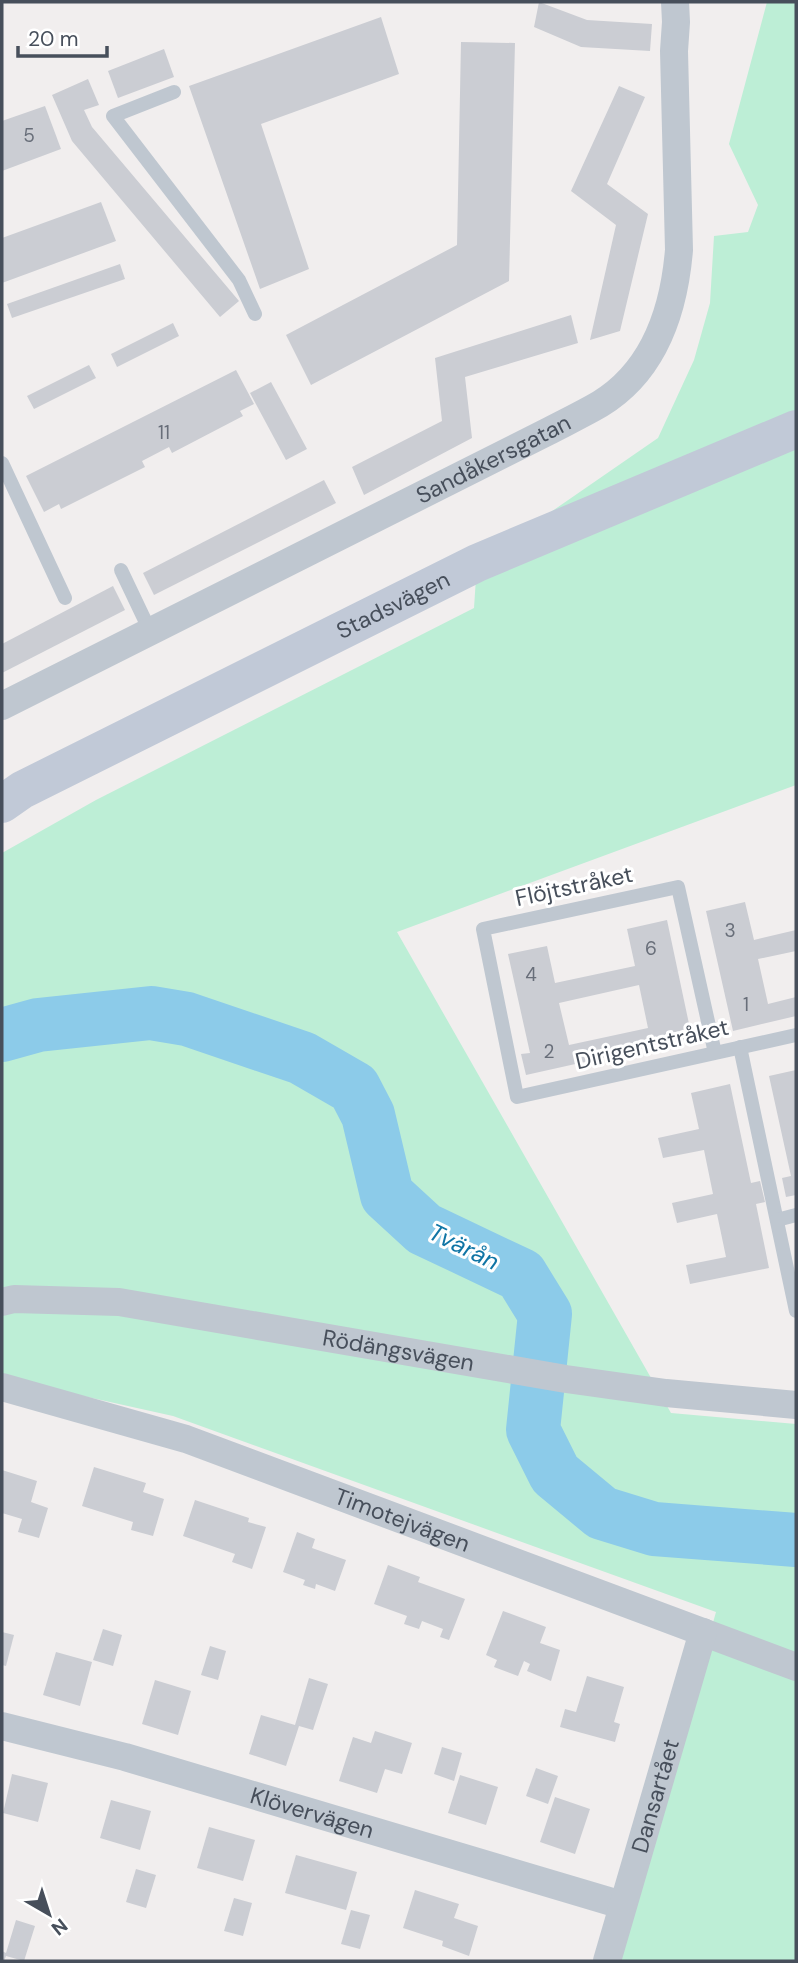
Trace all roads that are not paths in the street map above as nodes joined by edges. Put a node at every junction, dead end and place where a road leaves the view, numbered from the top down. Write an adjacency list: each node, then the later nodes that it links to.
1 (675, 2): 8 (street, Sandåkersgatan)
2 (174, 92): 3 (lane)
3 (255, 314)
4 (796, 429): 10 (main road, Stadsvägen)
5 (2, 463): 7 (lane)
6 (121, 570): 8 (lane)
7 (65, 598)
8 (150, 631): 9 (street, Sandåkersgatan)
9 (2, 706)
10 (2, 803)
11 (796, 1035): 12 (lane, Dirigentstråket)
12 (740, 1047): 13 (lane, Dirigentstråket); 16 (lane)
13 (715, 1053): 14 (lane, Dirigentstråket); 14 (lane, Flöjtstråket)
14 (517, 1097)
15 (796, 1216): 16 (lane)
16 (777, 1220): 18 (lane)
17 (2, 1301): 20 (street, Rödängsvägen)
18 (796, 1311)
19 (2, 1387): 21 (street, Timotejvägen)
20 (796, 1405)
21 (703, 1632): 22 (street, Timotejvägen); 24 (street, Dansartået)
22 (796, 1667)
23 (2, 1726): 24 (street, Klövervägen)
24 (622, 1905): 25 (street, Dansartået)
25 (607, 1961)

